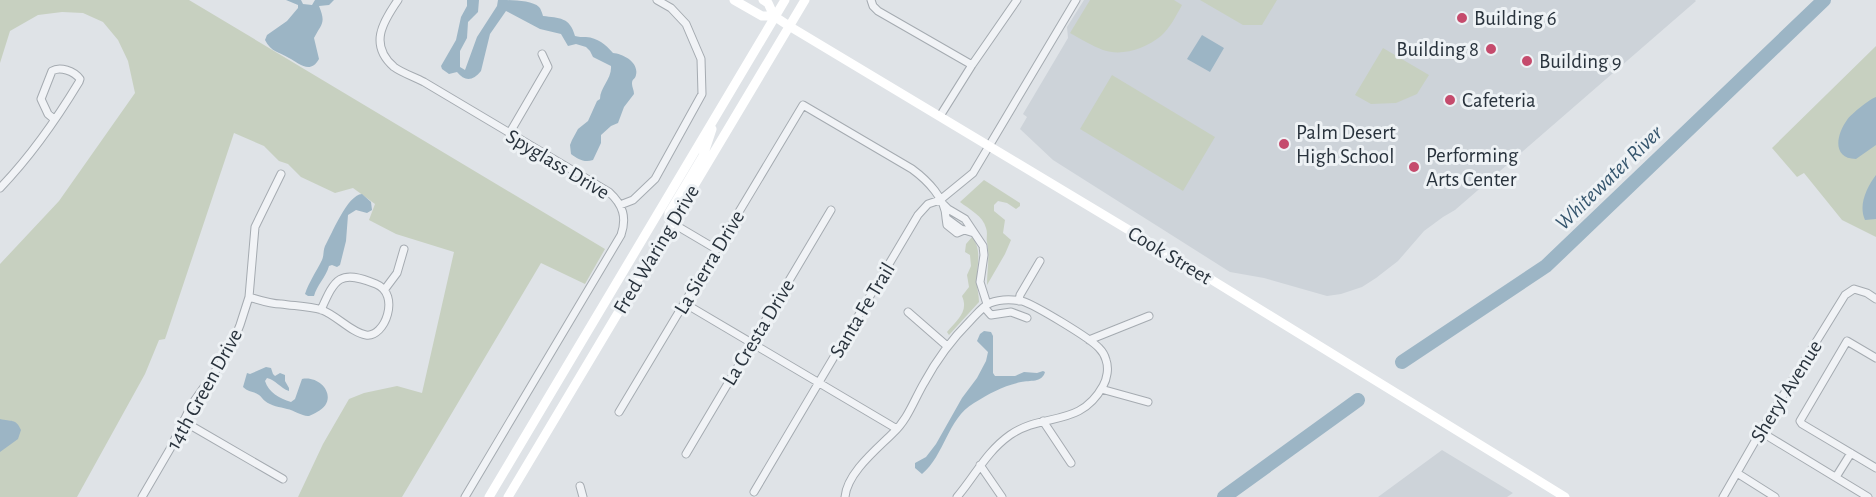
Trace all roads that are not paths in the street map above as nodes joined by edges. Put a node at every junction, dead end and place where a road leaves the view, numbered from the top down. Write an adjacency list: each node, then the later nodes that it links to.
1 (398, 0): 17 (street, Spyglass Drive)
2 (657, 0): 22 (street)
3 (734, 0): 10 (main road, Cook Street)
4 (763, 0): 10 (main road, Cook Street)
5 (785, 0): 10 (main road, Fred Waring Drive)
6 (805, 0): 11 (main road, Fred Waring Drive)
7 (871, 0): 13 (street)
8 (1017, 0): 13 (street)
9 (1076, 0): 18 (street, Santa Fe Trail)
10 (774, 16): 11 (main road, Cook Street); 14 (main road, Fred Waring Drive)
11 (789, 26): 15 (main road, Cook Street); 24 (main road, Fred Waring Drive)
12 (542, 54): 17 (street)
13 (972, 65): 15 (street)
14 (719, 110): 24 (main road); 63 (main road, Fred Waring Drive)
15 (940, 116): 18 (main road, Cook Street)
16 (54, 119): 16 (street); 20 (street)
17 (509, 134): 22 (street, Spyglass Drive)
18 (989, 146): 21 (street, Santa Fe Trail); 69 (main road, Cook Street)
19 (281, 174): 30 (street, 14th Green Drive)
20 (0, 188)
21 (940, 200): 25 (street); 25 (street); 27 (street, La Sierra Drive); 43 (street, Santa Fe Trail)
22 (621, 206): 62 (street, Spyglass Drive)
23 (831, 210): 40 (street, La Cresta Drive)
24 (672, 223): 27 (street); 64 (main road, Fred Waring Drive)
25 (974, 233): 34 (street)
26 (404, 249): 29 (street)
27 (716, 249): 33 (street, La Sierra Drive)
28 (1040, 261): 32 (street)
29 (385, 289): 35 (street); 35 (street)
30 (249, 297): 35 (street); 47 (street, 14th Green Drive)
31 (1876, 299): 50 (street, Sheryl Avenue)
32 (1019, 301): 34 (street); 39 (street)
33 (684, 303): 40 (street); 46 (street, La Sierra Drive)
34 (986, 305): 38 (street); 41 (street)
35 (321, 310)
36 (908, 312): 41 (street)
37 (1149, 316): 39 (street)
38 (1027, 318)
39 (1089, 340): 44 (street)
40 (752, 343): 43 (street); 52 (street, La Cresta Drive)
41 (947, 346): 49 (street)
42 (1876, 358): 51 (street)
43 (818, 382): 49 (street); 60 (street, Santa Fe Trail)
44 (1101, 389): 45 (street); 48 (street)
45 (1148, 402)
46 (619, 412)
47 (183, 421): 58 (street); 61 (street, 14th Green Drive)
48 (1043, 421): 53 (street); 54 (street)
49 (897, 429): 66 (street)
50 (1761, 432): 56 (street, Sheryl Avenue); 57 (street)
51 (1851, 453): 55 (street); 57 (street)
52 (686, 454)
53 (1071, 463)
54 (980, 465): 67 (street); 68 (street)
55 (1876, 468)
56 (1737, 473): 70 (street, Sheryl Avenue); 71 (street)
57 (1836, 477): 72 (street)
58 (283, 479)
59 (580, 486): 65 (street)
60 (754, 492)
61 (142, 497)
62 (465, 497)
63 (489, 497)
64 (508, 497)
65 (583, 497)
66 (845, 497)
67 (957, 497)
68 (1002, 497)
69 (1565, 497)
70 (1723, 497)
71 (1775, 497)
72 (1868, 497)

